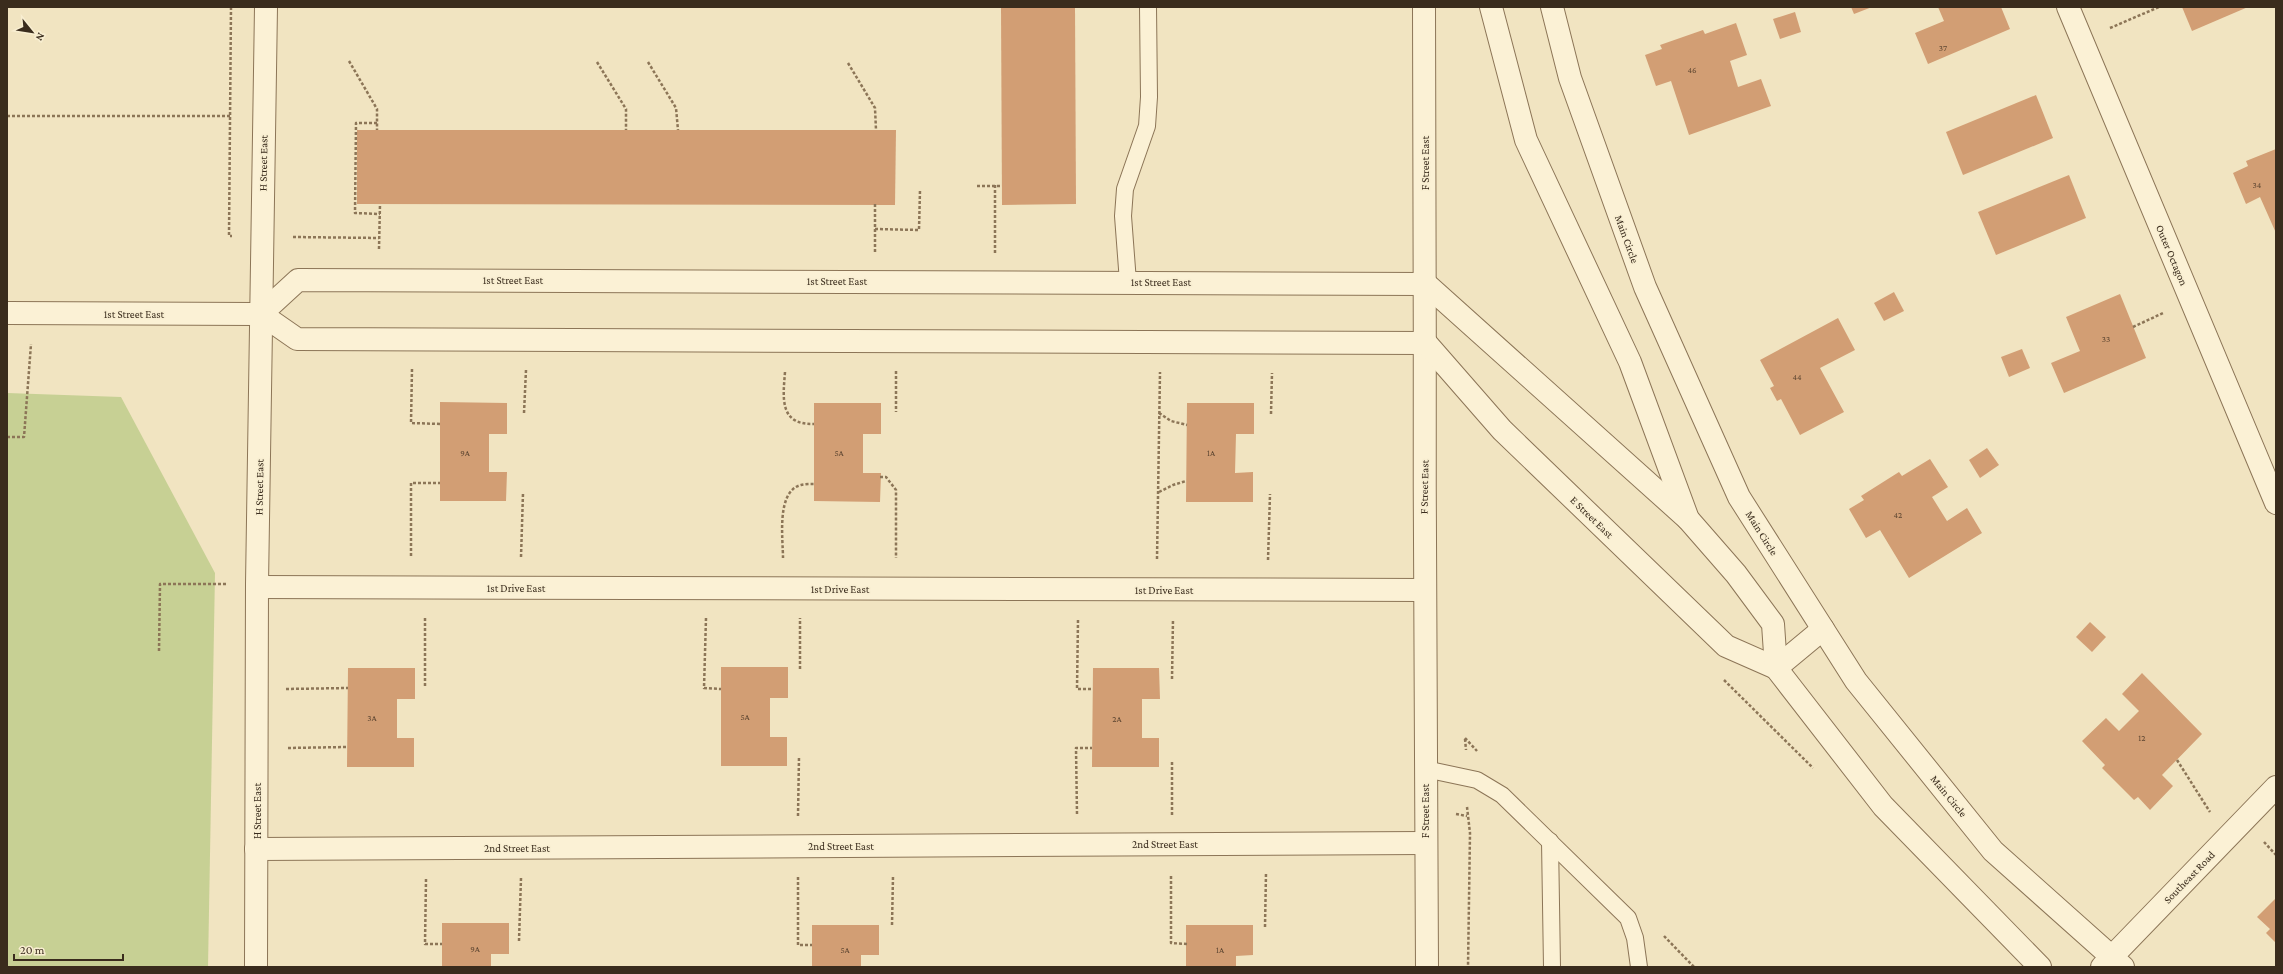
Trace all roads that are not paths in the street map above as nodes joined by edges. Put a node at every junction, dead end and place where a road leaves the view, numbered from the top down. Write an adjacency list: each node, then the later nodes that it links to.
1 (266, 7): 10 (street, H Street East)
2 (1148, 7): 7 (lane)
3 (1424, 7): 8 (street, F Street East)
4 (1491, 7): 13 (street)
5 (1552, 7): 16 (street, Main Circle)
6 (2068, 7): 12 (street, Outer Octagon)
7 (1128, 282): 8 (street, 1st Street East); 10 (street, 1st Street East)
8 (1426, 284): 11 (street, F Street East); 13 (street)
9 (7, 313): 10 (street, 1st Street East)
10 (261, 314): 11 (street); 14 (street, H Street East)
11 (1426, 343): 15 (street, F Street East); 17 (street, E Street East)
12 (2276, 503)
13 (1688, 519): 17 (street)
14 (258, 586): 15 (street, 1st Drive East); 22 (street, H Street East)
15 (1424, 590): 18 (street, F Street East)
16 (1823, 630): 17 (street); 23 (street, Main Circle)
17 (1776, 668): 28 (street)
18 (1425, 769): 20 (lane); 21 (street, F Street East)
19 (2276, 787): 23 (street, Southeast Road)
20 (1550, 841): 26 (lane); 27 (lane)
21 (1425, 843): 22 (street, 2nd Street East); 25 (street, F Street East)
22 (256, 849): 24 (street, H Street East)
23 (2112, 964)
24 (256, 967)
25 (1427, 967)
26 (1552, 967)
27 (1639, 967)
28 (2040, 967)

